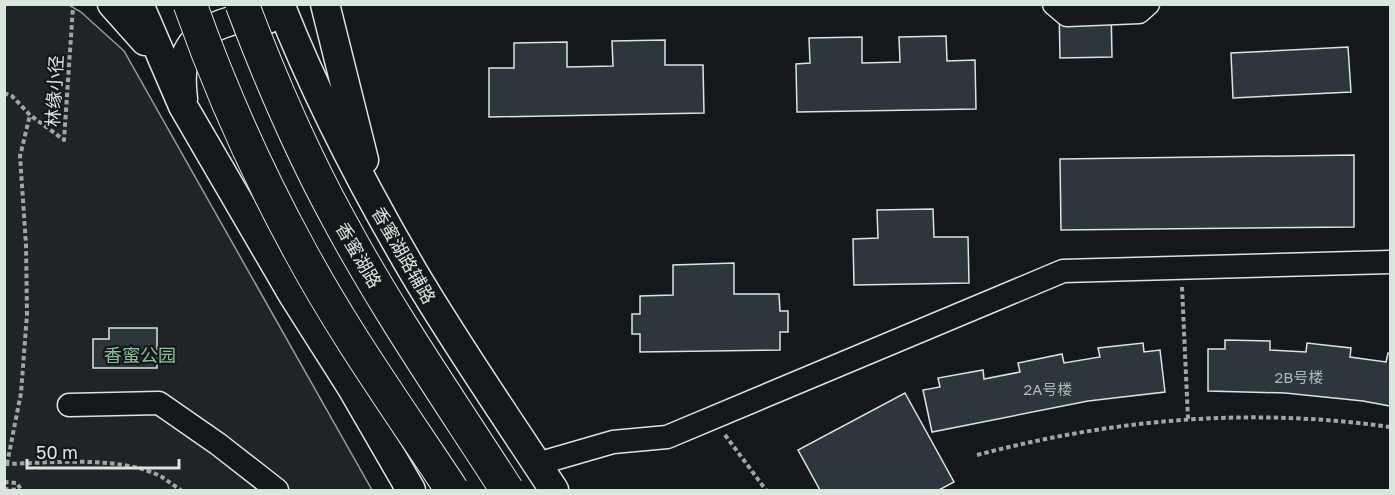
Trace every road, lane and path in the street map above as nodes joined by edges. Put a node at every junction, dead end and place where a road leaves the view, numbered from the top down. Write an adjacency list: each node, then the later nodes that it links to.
1 (112, 4): 11 (main road)
2 (139, 4): 11 (main road)
3 (190, 4): 29 (highway, bridge)
4 (242, 4): 30 (highway, 香蜜湖路, bridge)
5 (326, 4): 13 (main road)
6 (1054, 4): 7 (street)
7 (1148, 4)
8 (73, 7): 12 (path, 林缘小径)
9 (285, 17): 11 (main road); 13 (main road, 香蜜湖路辅路)
10 (4, 93): 12 (path)
11 (179, 96): 28 (main road)
12 (30, 115): 21 (path, 林缘小径)
13 (376, 206): 22 (main road, 香蜜湖路辅路)
14 (1390, 262): 15 (street)
15 (1181, 268): 17 (street); 18 (path)
16 (69, 405): 27 (street)
17 (712, 418): 22 (street); 32 (path)
18 (1188, 419): 19 (path); 20 (path)
19 (1390, 427)
20 (977, 455)
21 (6, 464): 26 (path)
22 (537, 464): 31 (main road, 香蜜湖路辅路)
23 (4, 482): 25 (path)
24 (4, 489): 25 (path)
25 (20, 490)
26 (181, 490)
27 (277, 490)
28 (411, 490)
29 (452, 490)
30 (507, 490)
31 (554, 490)
32 (766, 490)

